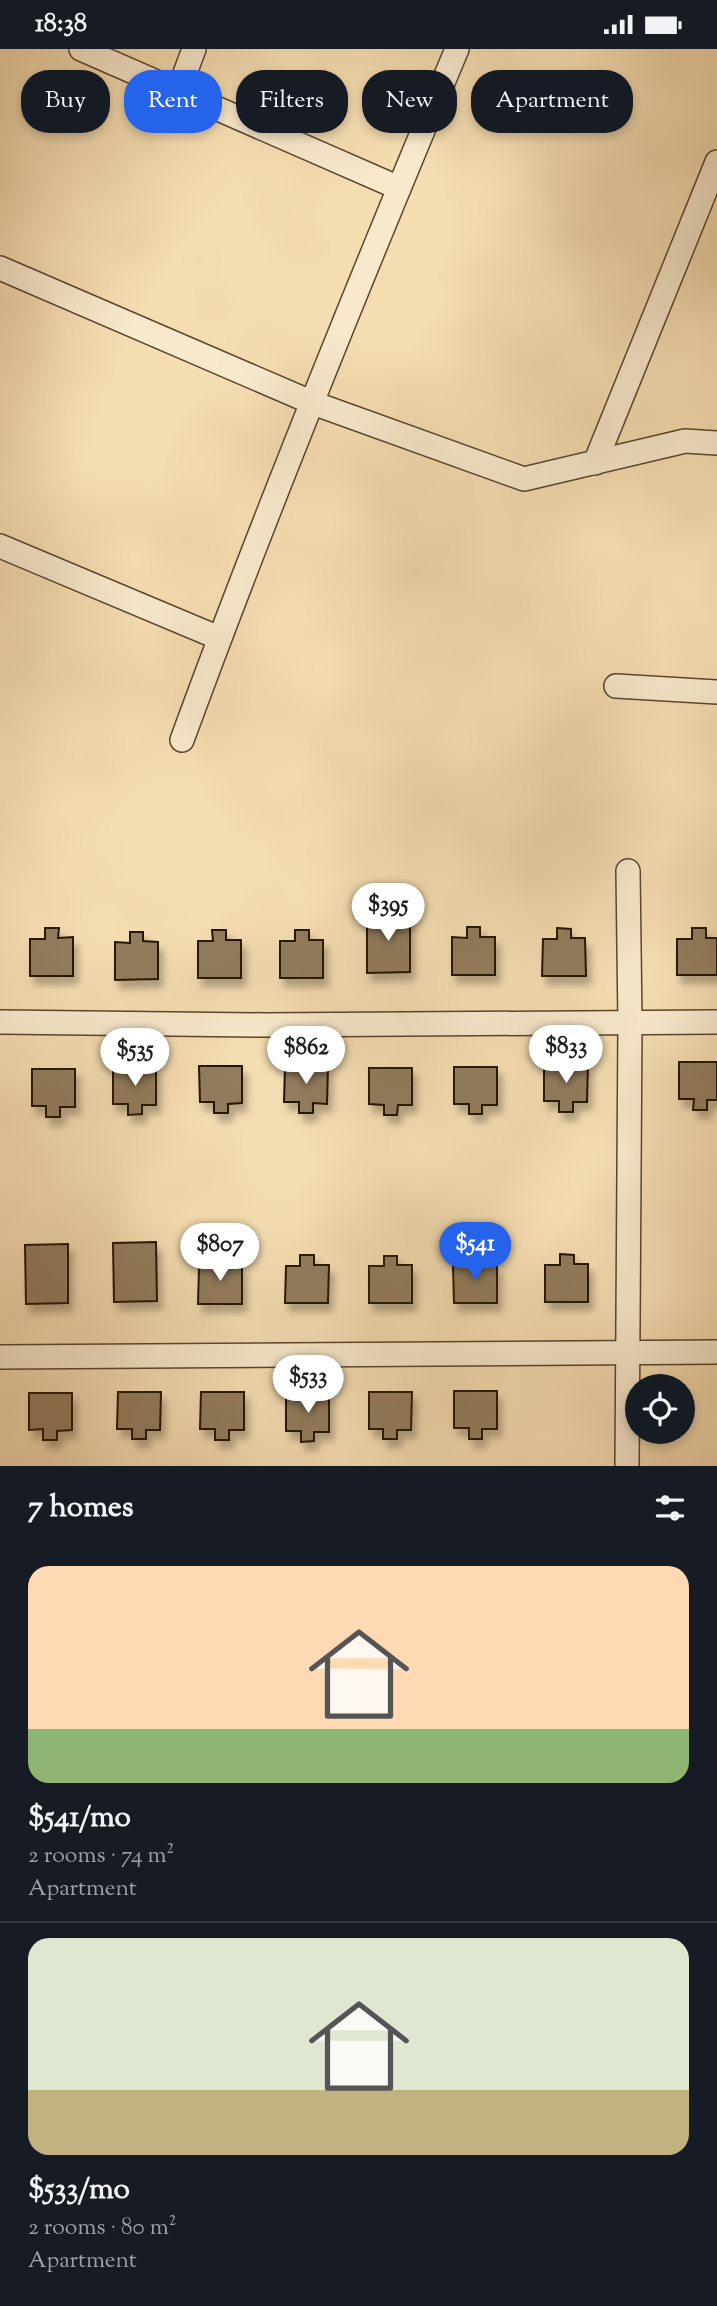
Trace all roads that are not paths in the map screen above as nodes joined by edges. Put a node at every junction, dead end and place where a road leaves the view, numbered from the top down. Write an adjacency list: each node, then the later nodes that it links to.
1 (81, 49): 4 (street)
2 (194, 49): 5 (street)
3 (457, 49): 8 (street)
4 (128, 70)
5 (186, 70)
6 (222, 111): 8 (street)
7 (717, 162): 9 (street)
8 (398, 188): 11 (street)
9 (711, 193): 13 (street)
10 (0, 268): 11 (street)
11 (313, 403): 13 (street); 15 (street)
12 (717, 443): 13 (street)
13 (595, 463)
14 (0, 547): 15 (street)
15 (219, 638): 18 (street)
16 (616, 686): 17 (street)
17 (717, 692)
18 (182, 740)
19 (628, 871): 22 (street)
20 (0, 1022): 22 (street)
21 (717, 1022): 22 (street)
22 (630, 1023): 24 (street)
23 (717, 1352): 24 (street)
24 (627, 1353): 25 (street); 26 (street)
25 (0, 1357)
26 (627, 1466)

